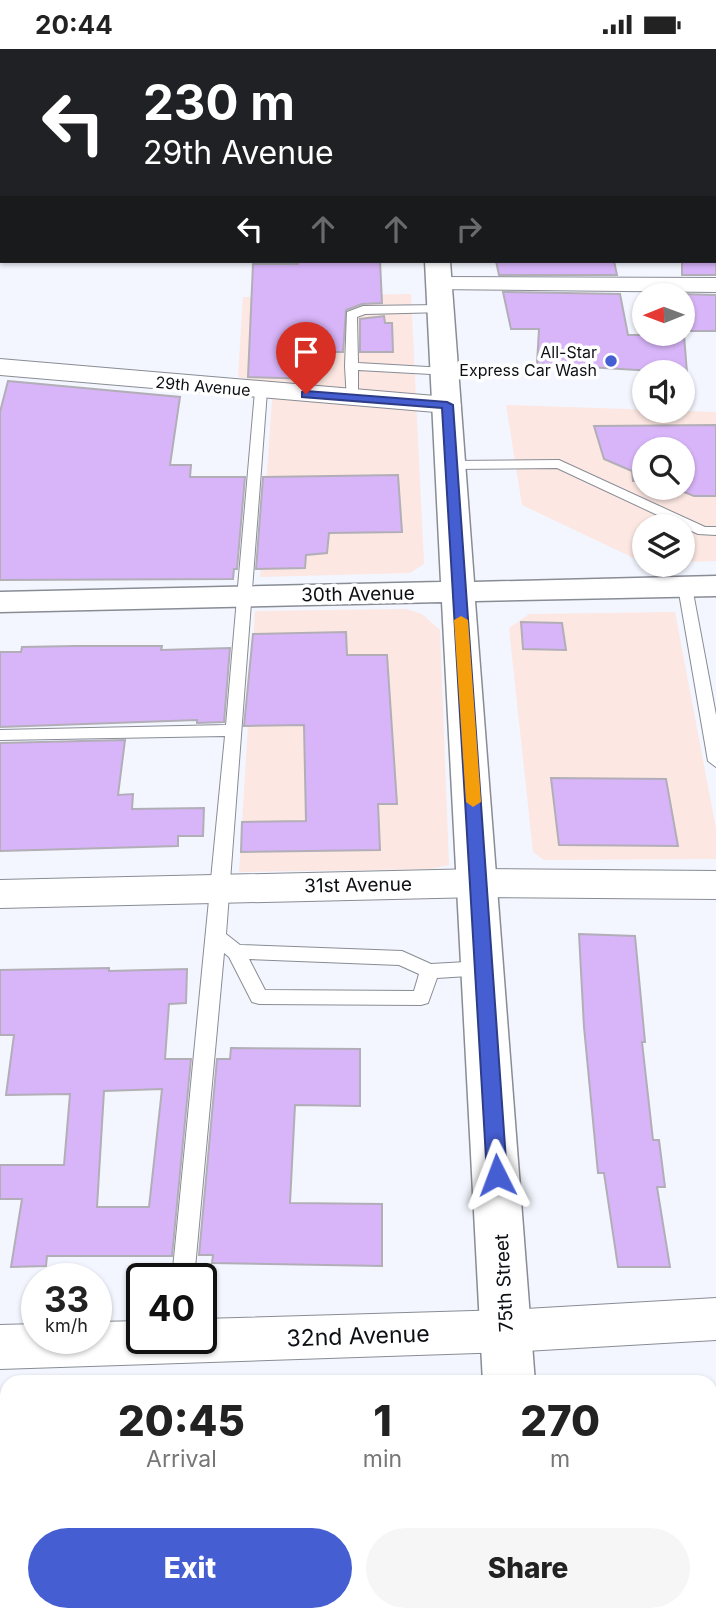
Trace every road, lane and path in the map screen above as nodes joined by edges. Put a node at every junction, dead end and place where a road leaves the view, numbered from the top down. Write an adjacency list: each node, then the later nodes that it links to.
1 (439, 285): 2 (street); 3 (lane); 5 (street, 75th Street)
2 (716, 285)
3 (351, 366): 5 (lane); 7 (lane)
4 (0, 367): 6 (street, 29th Avenue)
5 (445, 372): 8 (street, 75th Street)
6 (261, 391): 7 (street, 29th Avenue); 13 (lane)
7 (352, 398): 8 (street, 29th Avenue)
8 (447, 405): 9 (street, 75th Street)
9 (451, 465): 10 (lane); 12 (street, 75th Street)
10 (716, 531)
11 (700, 587): 12 (street, 30th Avenue); 17 (lane)
12 (459, 591): 13 (street, 30th Avenue); 18 (street, 75th Street)
13 (244, 597): 14 (street, 30th Avenue); 15 (lane)
14 (0, 602)
15 (234, 730): 16 (lane); 20 (lane)
16 (0, 735)
17 (716, 761)
18 (479, 883): 19 (street, 31st Avenue); 20 (street, 31st Avenue); 24 (street, 75th Street)
19 (716, 885)
20 (221, 888): 21 (street, 31st Avenue); 22 (lane)
21 (0, 894)
22 (216, 936): 23 (lane); 26 (lane)
23 (236, 952): 25 (lane); 25 (lane)
24 (484, 968): 25 (lane); 28 (street, 75th Street)
25 (429, 971)
26 (185, 1263)
27 (716, 1319): 28 (street, 32nd Avenue)
28 (506, 1331): 29 (street, 32nd Avenue); 32 (street, 75th Street)
29 (217, 1339)
30 (126, 1342): 31 (street, 32nd Avenue)
31 (0, 1347)
32 (509, 1375)

